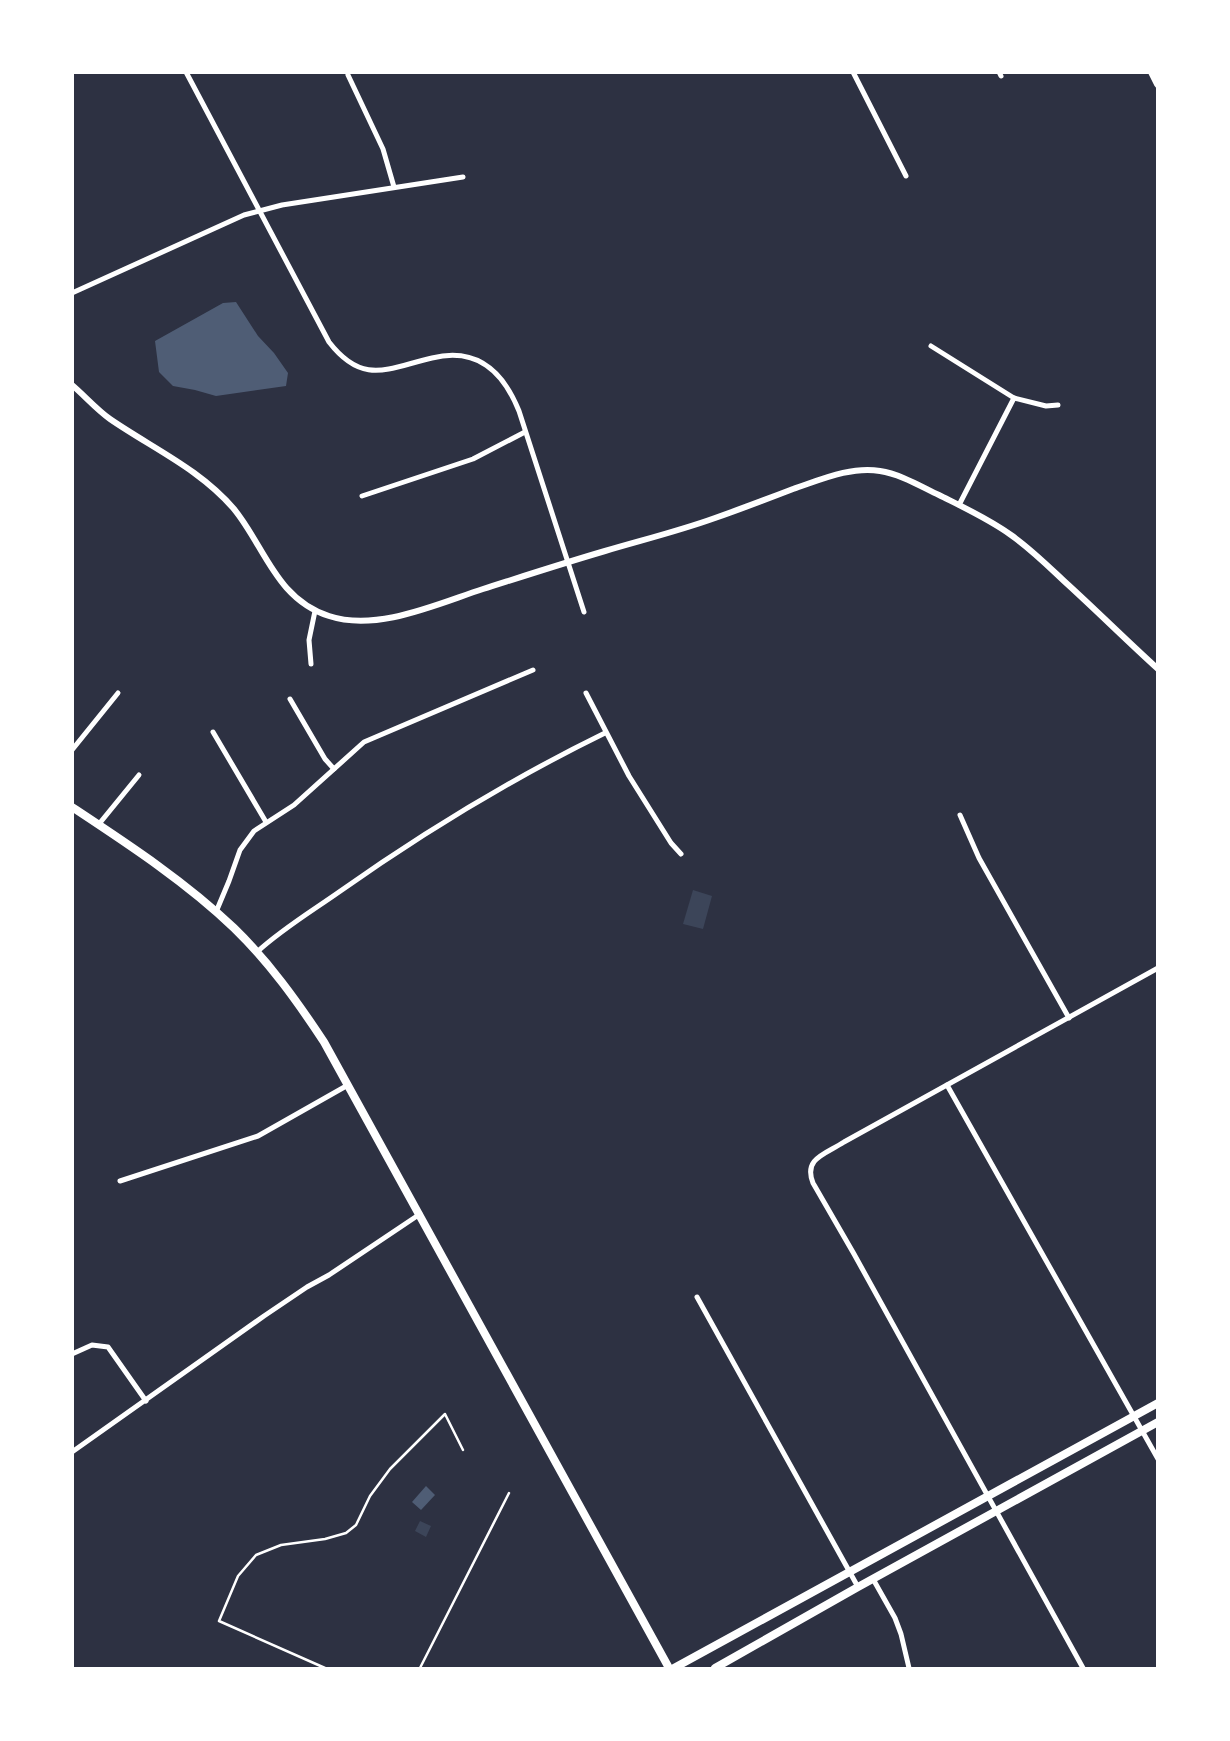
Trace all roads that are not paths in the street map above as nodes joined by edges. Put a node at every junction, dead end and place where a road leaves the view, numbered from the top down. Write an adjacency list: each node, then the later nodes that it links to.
1 (186, 72): 9 (street)
2 (853, 72): 6 (street)
3 (1152, 72): 5 (main road)
4 (348, 75): 8 (street)
5 (1158, 84)
6 (906, 176)
7 (463, 177): 8 (street)
8 (394, 187): 9 (street)
9 (260, 210): 10 (street); 15 (street)
10 (72, 293)
11 (931, 346): 13 (street)
12 (72, 384): 19 (street)
13 (1014, 398): 14 (street); 17 (street)
14 (1058, 405)
15 (525, 432): 16 (street); 18 (street)
16 (362, 496)
17 (959, 505): 18 (street); 22 (street)
18 (567, 563): 19 (street); 20 (street)
19 (315, 610): 21 (street)
20 (584, 612)
21 (311, 664)
22 (1158, 669)
23 (533, 670): 30 (street)
24 (586, 693): 28 (street)
25 (118, 694): 29 (street)
26 (290, 699): 30 (street)
27 (213, 732): 34 (street)
28 (605, 733): 36 (street); 38 (street)
29 (72, 750)
30 (334, 769): 34 (street)
31 (139, 775): 35 (street)
32 (72, 807): 35 (main road)
33 (960, 815): 40 (street)
34 (266, 822): 37 (street)
35 (99, 824): 37 (main road)
36 (681, 854)
37 (216, 912): 38 (main road)
38 (256, 952): 41 (main road)
39 (1158, 968): 40 (street)
40 (1069, 1018): 42 (street)
41 (348, 1086): 43 (street); 44 (main road)
42 (947, 1086): 49 (street); 56 (street)
43 (120, 1181)
44 (420, 1214): 47 (street); 63 (main road)
45 (697, 1297): 58 (street)
46 (72, 1354): 47 (street)
47 (146, 1401): 53 (street)
48 (1158, 1402): 49 (main road)
49 (1134, 1416): 51 (street); 56 (main road)
50 (1158, 1422): 51 (main road)
51 (1142, 1430): 54 (street); 57 (main road)
52 (463, 1450): 61 (lane)
53 (72, 1452)
54 (1158, 1459)
55 (509, 1494): 62 (lane)
56 (988, 1497): 57 (street); 58 (main road)
57 (995, 1511): 59 (main road); 67 (street)
58 (850, 1573): 60 (street); 64 (main road)
59 (873, 1579): 60 (main road); 66 (street)
60 (858, 1588): 65 (main road)
61 (325, 1668)
62 (420, 1668)
63 (669, 1668)
64 (674, 1668)
65 (715, 1668)
66 (909, 1668)
67 (1083, 1668)

